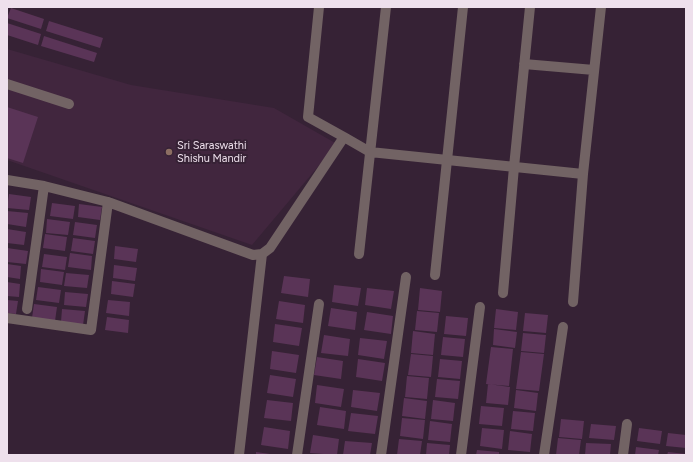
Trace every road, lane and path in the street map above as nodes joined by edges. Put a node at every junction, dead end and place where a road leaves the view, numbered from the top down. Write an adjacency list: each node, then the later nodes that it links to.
1 (319, 7): 10 (street)
2 (386, 7): 11 (street)
3 (463, 7): 12 (street)
4 (530, 7): 6 (street)
5 (601, 7): 7 (street)
6 (524, 64): 7 (street); 13 (street)
7 (594, 70): 14 (street)
8 (7, 84): 9 (street)
9 (69, 104)
10 (344, 137): 11 (street); 18 (street)
11 (370, 152): 12 (street); 19 (street)
12 (446, 161): 13 (street); 20 (street)
13 (514, 167): 14 (street); 22 (street)
14 (583, 174): 23 (street)
15 (7, 180): 16 (street)
16 (44, 186): 17 (street); 26 (street)
17 (108, 202): 18 (street); 27 (street)
18 (262, 254): 30 (street)
19 (359, 254)
20 (436, 275)
21 (406, 277): 32 (street)
22 (503, 293)
23 (573, 302)
24 (319, 304): 31 (street)
25 (480, 307): 33 (street)
26 (27, 309)
27 (7, 318)
28 (563, 327): 34 (street)
29 (627, 424): 35 (street)
30 (239, 455)
31 (297, 455)
32 (381, 455)
33 (461, 455)
34 (544, 455)
35 (623, 455)

